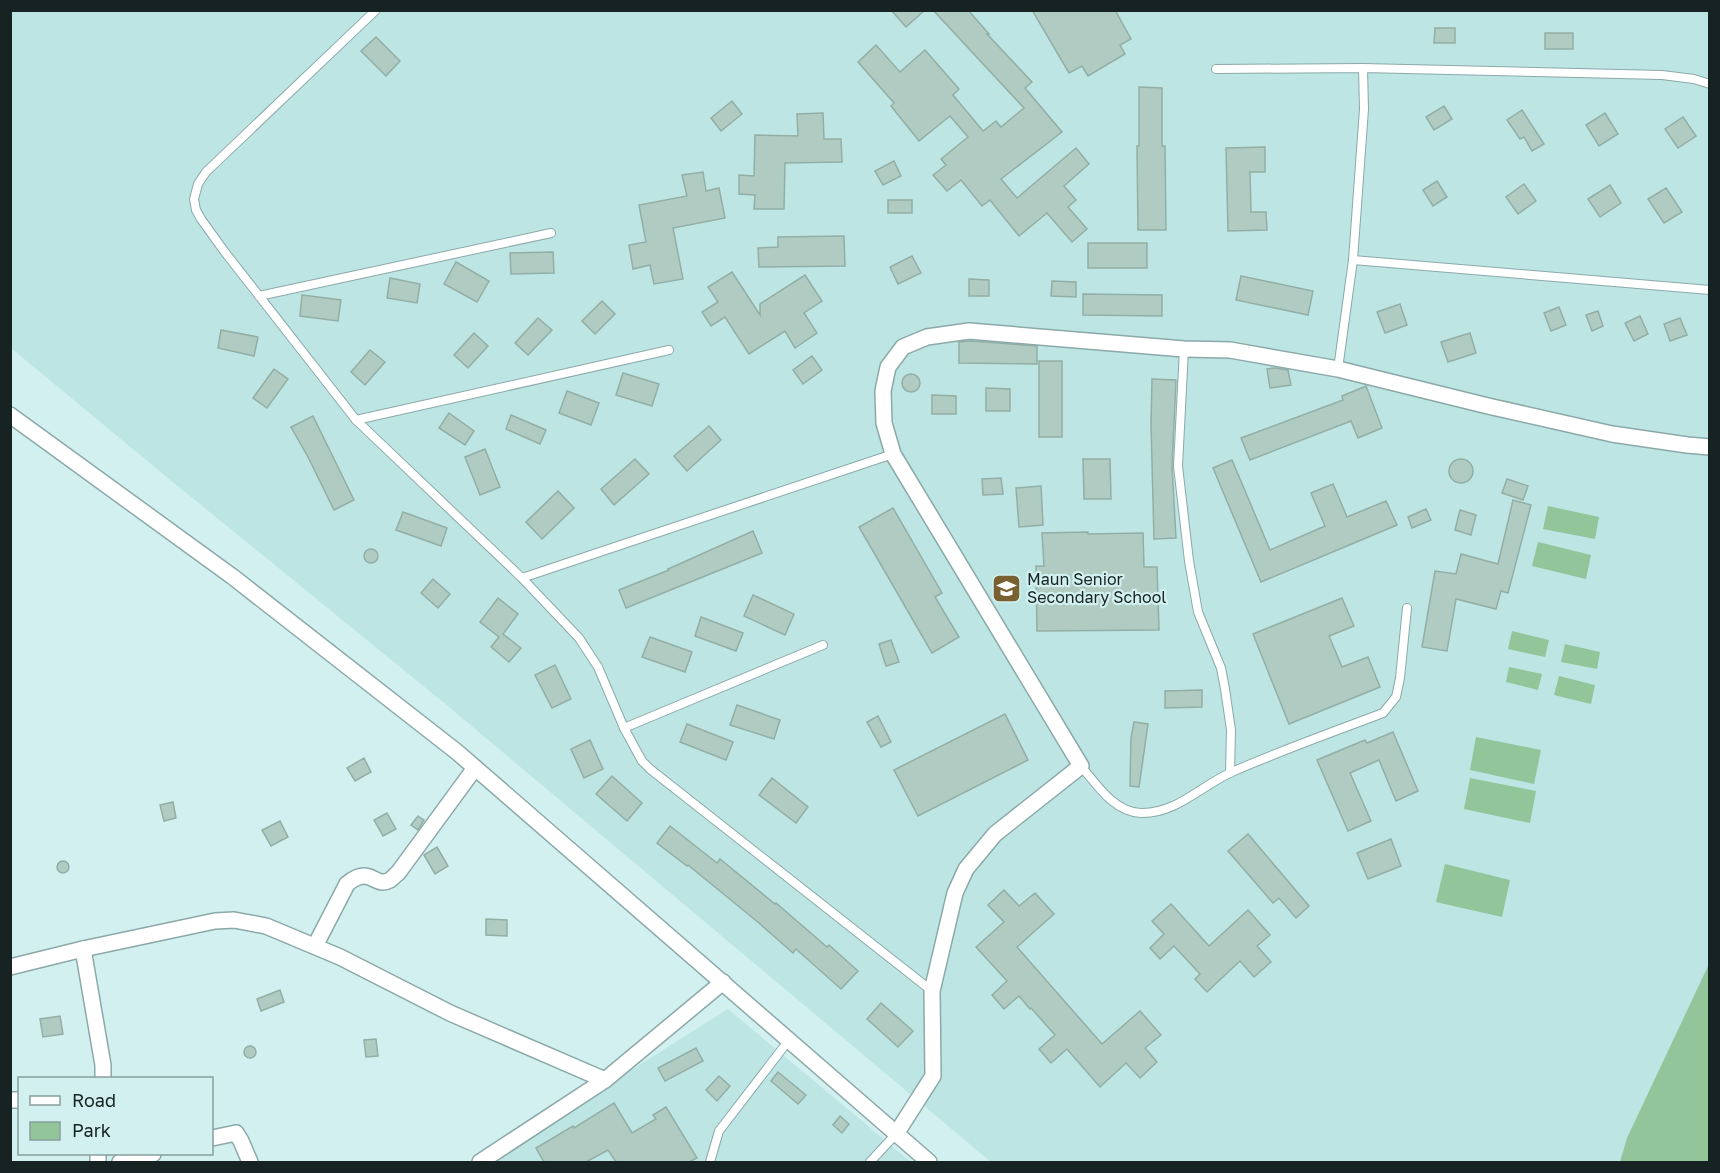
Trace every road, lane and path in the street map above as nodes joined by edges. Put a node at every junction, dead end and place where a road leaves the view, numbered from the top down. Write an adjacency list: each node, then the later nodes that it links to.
1 (376, 10): 8 (lane)
2 (1363, 68): 3 (lane); 4 (lane); 6 (lane)
3 (1216, 69)
4 (1710, 84)
5 (551, 232): 8 (lane)
6 (1353, 260): 7 (lane); 11 (lane)
7 (1710, 290)
8 (258, 296): 13 (lane)
9 (1184, 349): 11 (street); 15 (street); 22 (lane)
10 (669, 350): 13 (lane)
11 (1338, 369): 14 (street)
12 (10, 415): 21 (street)
13 (356, 420): 16 (lane)
14 (1710, 447)
15 (893, 454): 16 (lane); 20 (street)
16 (522, 578): 19 (lane)
17 (1407, 608): 22 (lane)
18 (823, 645): 19 (lane)
19 (624, 728): 27 (lane)
20 (1082, 766): 22 (lane); 27 (street)
21 (475, 768): 23 (street); 26 (street)
22 (1230, 773)
23 (315, 946): 24 (street); 30 (street)
24 (83, 949): 25 (street); 29 (street)
25 (10, 967)
26 (723, 982): 28 (street); 30 (street)
27 (932, 991): 31 (street)
28 (789, 1040): 31 (street); 37 (lane)
29 (103, 1077)
30 (605, 1080): 36 (street)
31 (896, 1134): 38 (lane); 39 (street)
32 (213, 1138): 35 (street)
33 (149, 1155): 34 (street)
34 (120, 1162)
35 (250, 1162)
36 (480, 1162)
37 (710, 1162)
38 (870, 1162)
39 (929, 1162)

